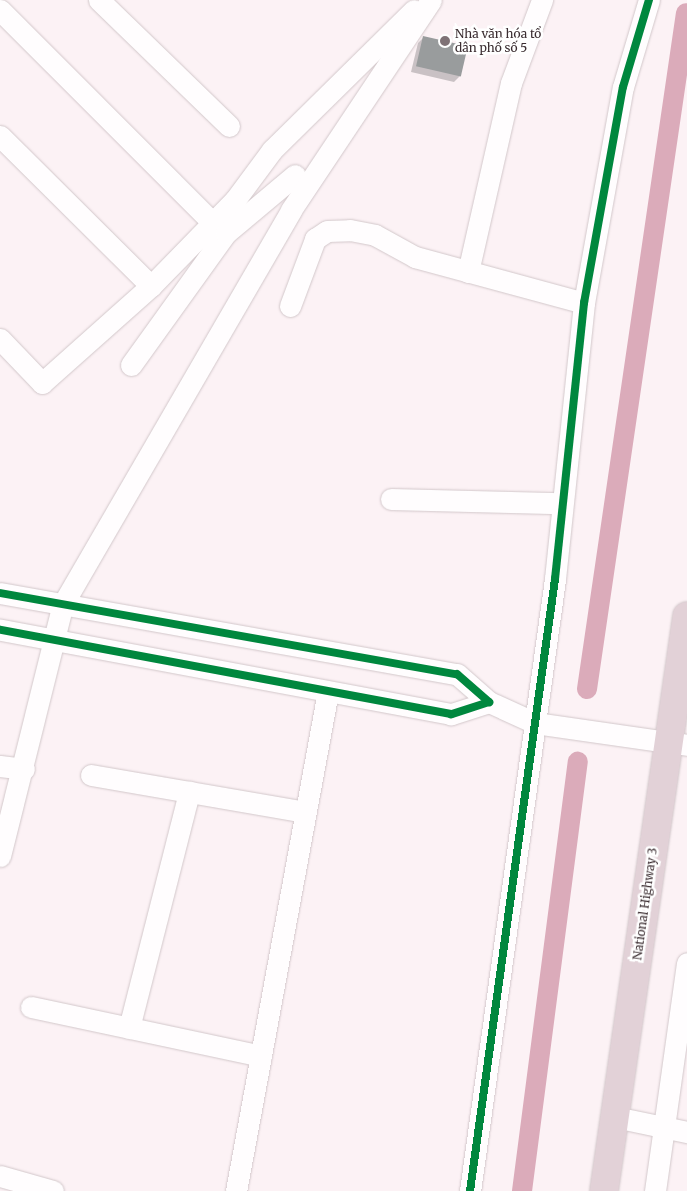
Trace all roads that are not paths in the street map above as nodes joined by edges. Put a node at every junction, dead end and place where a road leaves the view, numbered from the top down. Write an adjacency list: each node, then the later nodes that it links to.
1 (99, 0): 7 (street)
2 (425, 0): 9 (street)
3 (430, 0): 10 (street)
4 (542, 0): 12 (street)
5 (649, 0): 14 (street)
6 (0, 10): 11 (street)
7 (229, 126)
8 (0, 136): 13 (street)
9 (272, 150): 10 (street); 11 (street)
10 (301, 182): 17 (street); 21 (street)
11 (213, 222): 13 (street)
12 (468, 272): 14 (street); 15 (street)
13 (151, 286): 16 (street)
14 (584, 303): 19 (street)
15 (290, 306)
16 (0, 339)
17 (131, 365)
18 (391, 499): 19 (street)
19 (560, 503): 27 (street)
20 (0, 593): 21 (street)
21 (62, 604): 24 (street); 26 (street)
22 (687, 616): 28 (highway, National Highway 3)
23 (0, 630): 24 (street)
24 (52, 639): 25 (street); 30 (street)
25 (328, 691): 26 (street); 33 (street)
26 (489, 702): 27 (street)
27 (535, 723): 28 (street); 45 (street)
28 (678, 743): 39 (highway, National Highway 3)
29 (0, 766): 30 (street)
30 (24, 769): 34 (street)
31 (91, 775): 32 (street)
32 (189, 792): 33 (street); 37 (street)
33 (305, 812): 38 (street)
34 (0, 856)
35 (687, 963): 40 (street)
36 (31, 1007): 37 (street)
37 (129, 1028): 38 (street)
38 (261, 1056): 44 (street)
39 (615, 1117): 40 (street); 46 (highway, National Highway 3)
40 (664, 1128): 41 (street); 47 (street)
41 (687, 1132)
42 (0, 1176): 43 (street)
43 (53, 1191)
44 (236, 1191)
45 (470, 1191)
46 (604, 1191)
47 (655, 1191)

